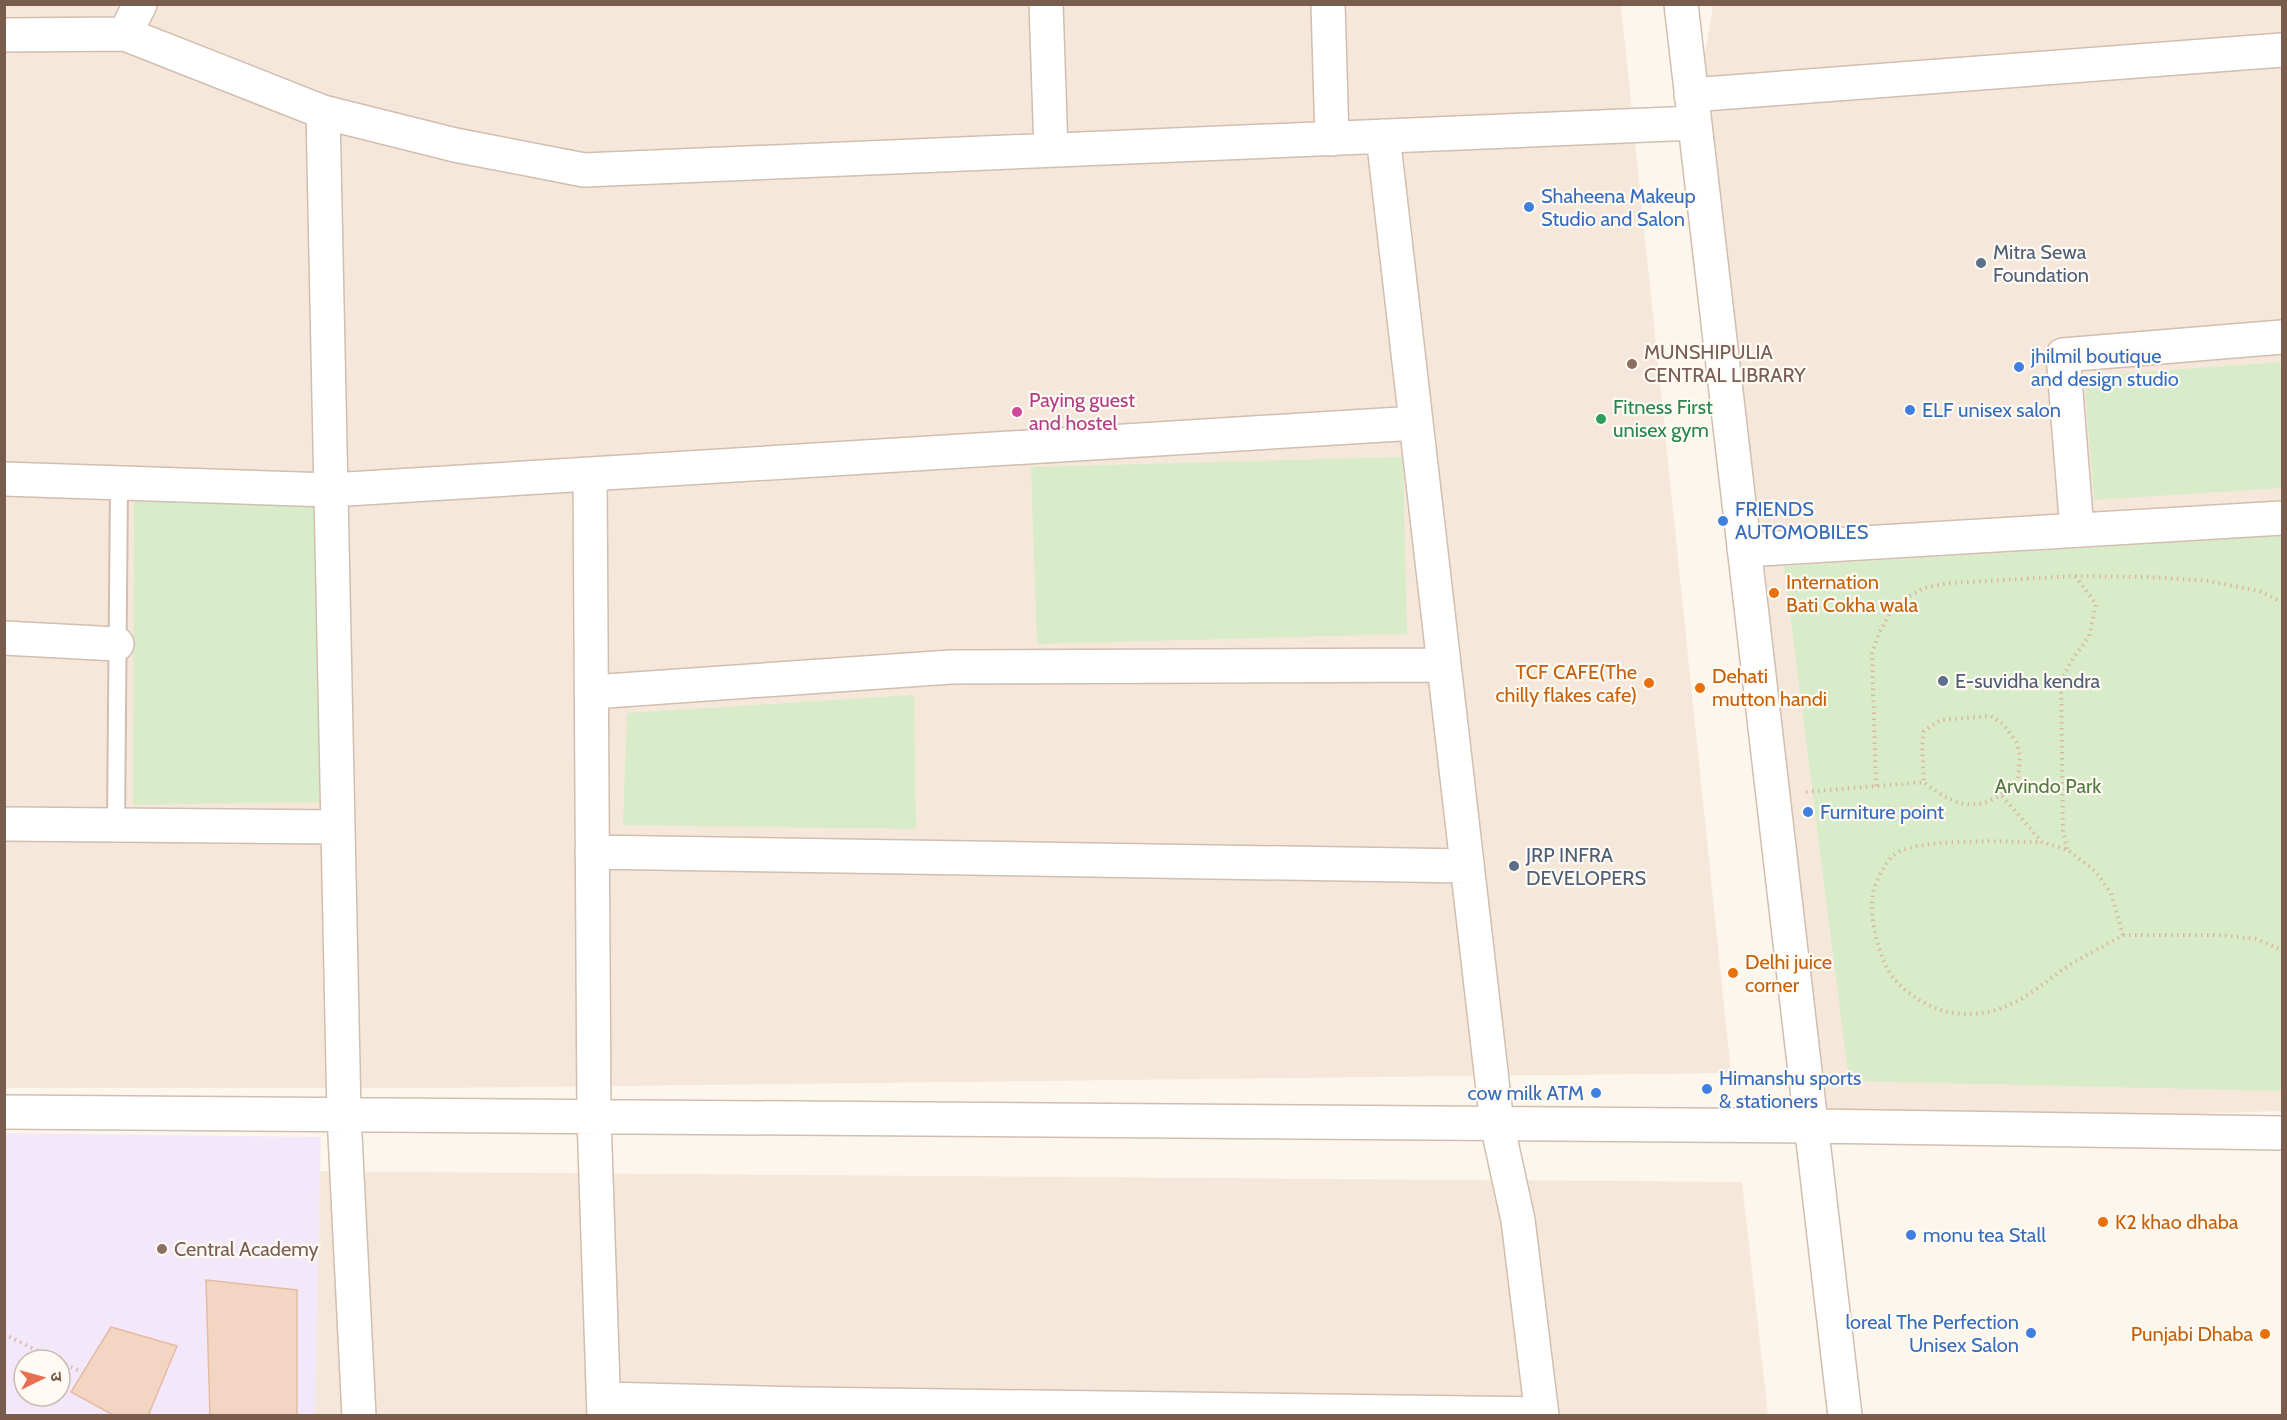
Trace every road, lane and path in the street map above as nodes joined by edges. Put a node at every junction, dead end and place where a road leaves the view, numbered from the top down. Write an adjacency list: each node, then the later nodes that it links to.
1 (140, 4): 5 (street)
2 (1046, 4): 12 (street)
3 (1328, 4): 11 (street)
4 (1681, 4): 8 (street)
5 (125, 34): 6 (street); 9 (street)
6 (4, 35)
7 (2283, 50): 8 (street)
8 (1693, 109): 10 (street); 21 (street)
9 (323, 112): 12 (street); 18 (street)
10 (1383, 136): 11 (street); 14 (street)
11 (1332, 139): 12 (street)
12 (1051, 150)
13 (2283, 337): 20 (street)
14 (1416, 423): 15 (street); 26 (street)
15 (590, 474): 18 (street); 27 (street)
16 (4, 479): 17 (street)
17 (119, 483): 18 (street); 25 (lane)
18 (331, 490): 34 (street)
19 (2283, 518): 20 (street)
20 (2077, 530): 21 (street)
21 (1744, 550): 31 (street)
22 (2075, 576): 23 (path); 29 (path); 36 (path)
23 (2283, 602)
24 (4, 638): 25 (street)
25 (117, 644): 33 (lane)
26 (1444, 665): 27 (street); 38 (street)
27 (591, 692): 37 (street)
28 (1924, 782): 29 (path); 30 (path); 30 (path)
29 (1876, 786): 31 (path)
30 (2002, 795): 35 (path)
31 (1773, 798): 45 (street)
32 (4, 824): 33 (street)
33 (116, 825): 34 (street)
34 (338, 827): 42 (street)
35 (2042, 842): 36 (path); 39 (path)
36 (2068, 850): 39 (path)
37 (592, 852): 38 (street); 43 (street)
38 (1467, 866): 44 (street)
39 (2123, 935): 40 (path)
40 (2283, 950)
41 (4, 1112): 42 (street)
42 (344, 1115): 43 (street); 54 (street)
43 (594, 1117): 44 (street); 51 (street)
44 (1497, 1124): 45 (street); 53 (street)
45 (1811, 1126): 46 (street); 55 (street)
46 (2283, 1133)
47 (4, 1334): 48 (path)
48 (32, 1348)
49 (72, 1367): 50 (path)
50 (78, 1370)
51 (604, 1408): 52 (street)
52 (805, 1410): 53 (street)
53 (1542, 1415)
54 (359, 1416)
55 (1845, 1416)

